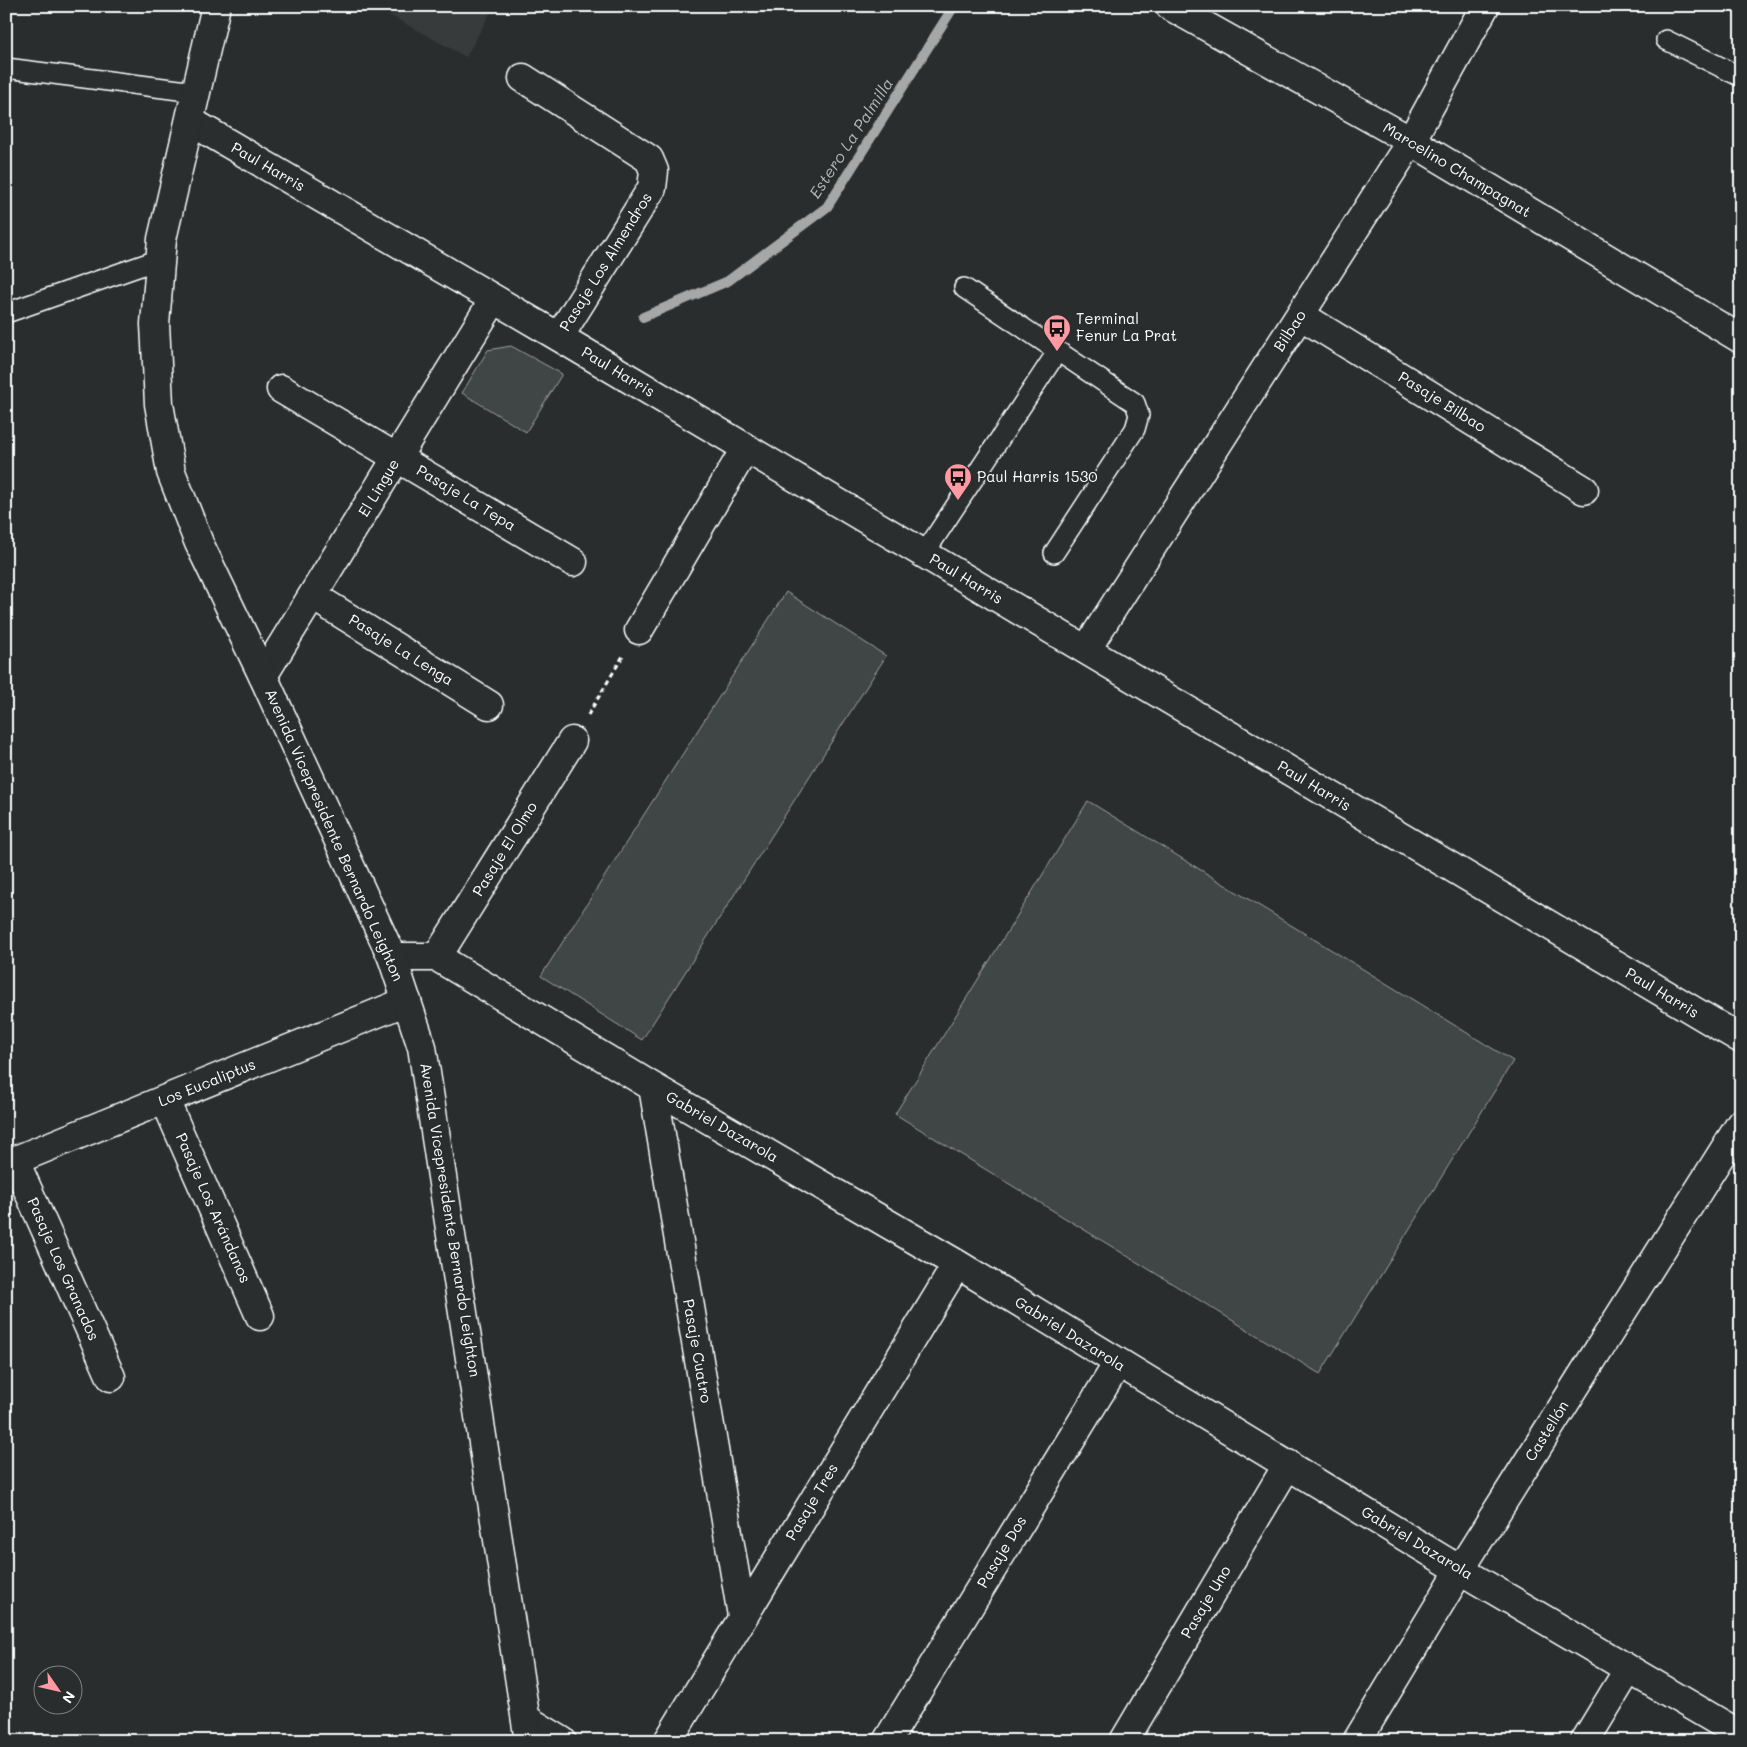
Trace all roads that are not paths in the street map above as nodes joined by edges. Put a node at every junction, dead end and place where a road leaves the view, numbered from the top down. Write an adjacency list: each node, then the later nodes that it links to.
1 (216, 6): 8 (street, Avenida Vicepresidente Bernardo Leighton)
2 (1170, 6): 10 (street, Marcelino Champagnat)
3 (1485, 6): 10 (street, Bilbao)
4 (1666, 40): 6 (lane)
5 (6, 68): 8 (lane)
6 (1741, 77)
7 (522, 78): 16 (street, Pasaje Los Almendros)
8 (196, 92): 9 (street, Avenida Vicepresidente Bernardo Leighton)
9 (190, 121): 11 (street, Avenida Vicepresidente Bernardo Leighton); 13 (street, Paul Harris)
10 (1410, 141): 15 (street, Bilbao); 17 (street, Marcelino Champagnat)
11 (160, 258): 14 (lane); 29 (street, Avenida Vicepresidente Bernardo Leighton)
12 (964, 288): 18 (lane)
13 (494, 299): 16 (street, Paul Harris); 21 (street, El Lingue)
14 (6, 313)
15 (1300, 315): 22 (street, Pasaje Bilbao); 28 (street, Bilbao)
16 (559, 337): 20 (street, Paul Harris)
17 (1741, 339)
18 (1057, 352): 23 (lane); 24 (lane)
19 (281, 389): 21 (street, Pasaje La Tepa)
20 (745, 449): 24 (street, Paul Harris); 27 (street)
21 (397, 458): 25 (street, Pasaje La Tepa); 26 (street, El Lingue)
22 (1584, 490)
23 (1054, 553)
24 (924, 554): 28 (street, Paul Harris)
25 (573, 562)
26 (313, 596): 29 (street, El Lingue); 30 (street, Pasaje La Lenga)
27 (639, 630)
28 (1086, 650): 35 (street, Paul Harris)
29 (263, 676): 32 (street, Avenida Vicepresidente Bernardo Leighton)
30 (489, 705)
31 (572, 741): 33 (street, Pasaje El Olmo)
32 (392, 957): 33 (street); 34 (street, Avenida Vicepresidente Bernardo Leighton)
33 (437, 957): 36 (street, Gabriel Dazarola)
34 (407, 1001): 37 (street, Los Eucaliptus); 48 (street, Avenida Vicepresidente Bernardo Leighton)
35 (1741, 1040)
36 (653, 1086): 40 (street, Gabriel Dazarola); 46 (street, Pasaje Cuatro)
37 (165, 1100): 39 (street, Los Eucaliptus); 41 (street, Pasaje Los Arándanos)
38 (1741, 1123): 45 (street, Castellón)
39 (11, 1162): 43 (street, Pasaje Los Granados)
40 (957, 1264): 42 (street, Gabriel Dazarola); 46 (street, Pasaje Tres)
41 (260, 1316)
42 (1118, 1363): 44 (street, Gabriel Dazarola); 52 (street, Pasaje Dos)
43 (111, 1377)
44 (1288, 1464): 45 (street, Gabriel Dazarola); 53 (street, Pasaje Uno)
45 (1460, 1570): 47 (street, Gabriel Dazarola); 54 (street, Castellón)
46 (742, 1616): 51 (street, Pasaje Tres)
47 (1628, 1670): 49 (street, Gabriel Dazarola); 55 (street)
48 (528, 1730): 50 (street)
49 (1741, 1735)
50 (562, 1741)
51 (668, 1741)
52 (887, 1741)
53 (1124, 1741)
54 (1357, 1741)
55 (1585, 1741)

